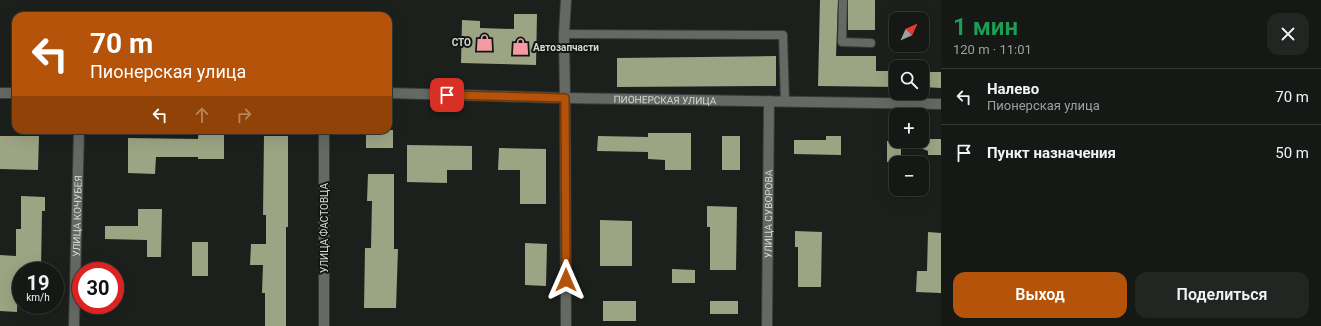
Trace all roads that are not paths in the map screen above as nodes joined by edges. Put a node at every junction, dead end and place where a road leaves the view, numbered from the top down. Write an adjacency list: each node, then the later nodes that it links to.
1 (566, 0): 3 (street)
2 (843, 0): 4 (lane)
3 (564, 34): 8 (street); 10 (lane)
4 (871, 43)
5 (0, 93): 6 (street)
6 (12, 93)
7 (392, 93): 8 (street, ПИОНЕРСКАЯ УЛИЦА)
8 (565, 98): 9 (street, ПИОНЕРСКАЯ УЛИЦА); 16 (street)
9 (769, 102): 10 (street, ПИОНЕРСКАЯ УЛИЦА); 17 (street, УЛИЦА СУВОРОВА)
10 (785, 102): 11 (street, ПИОНЕРСКАЯ УЛИЦА)
11 (941, 104)
12 (79, 134): 14 (street, УЛИЦА КОЧУБЕЯ)
13 (324, 134): 15 (street, УЛИЦА ФАСТОВЦА)
14 (74, 326)
15 (324, 326)
16 (566, 326)
17 (767, 326)

